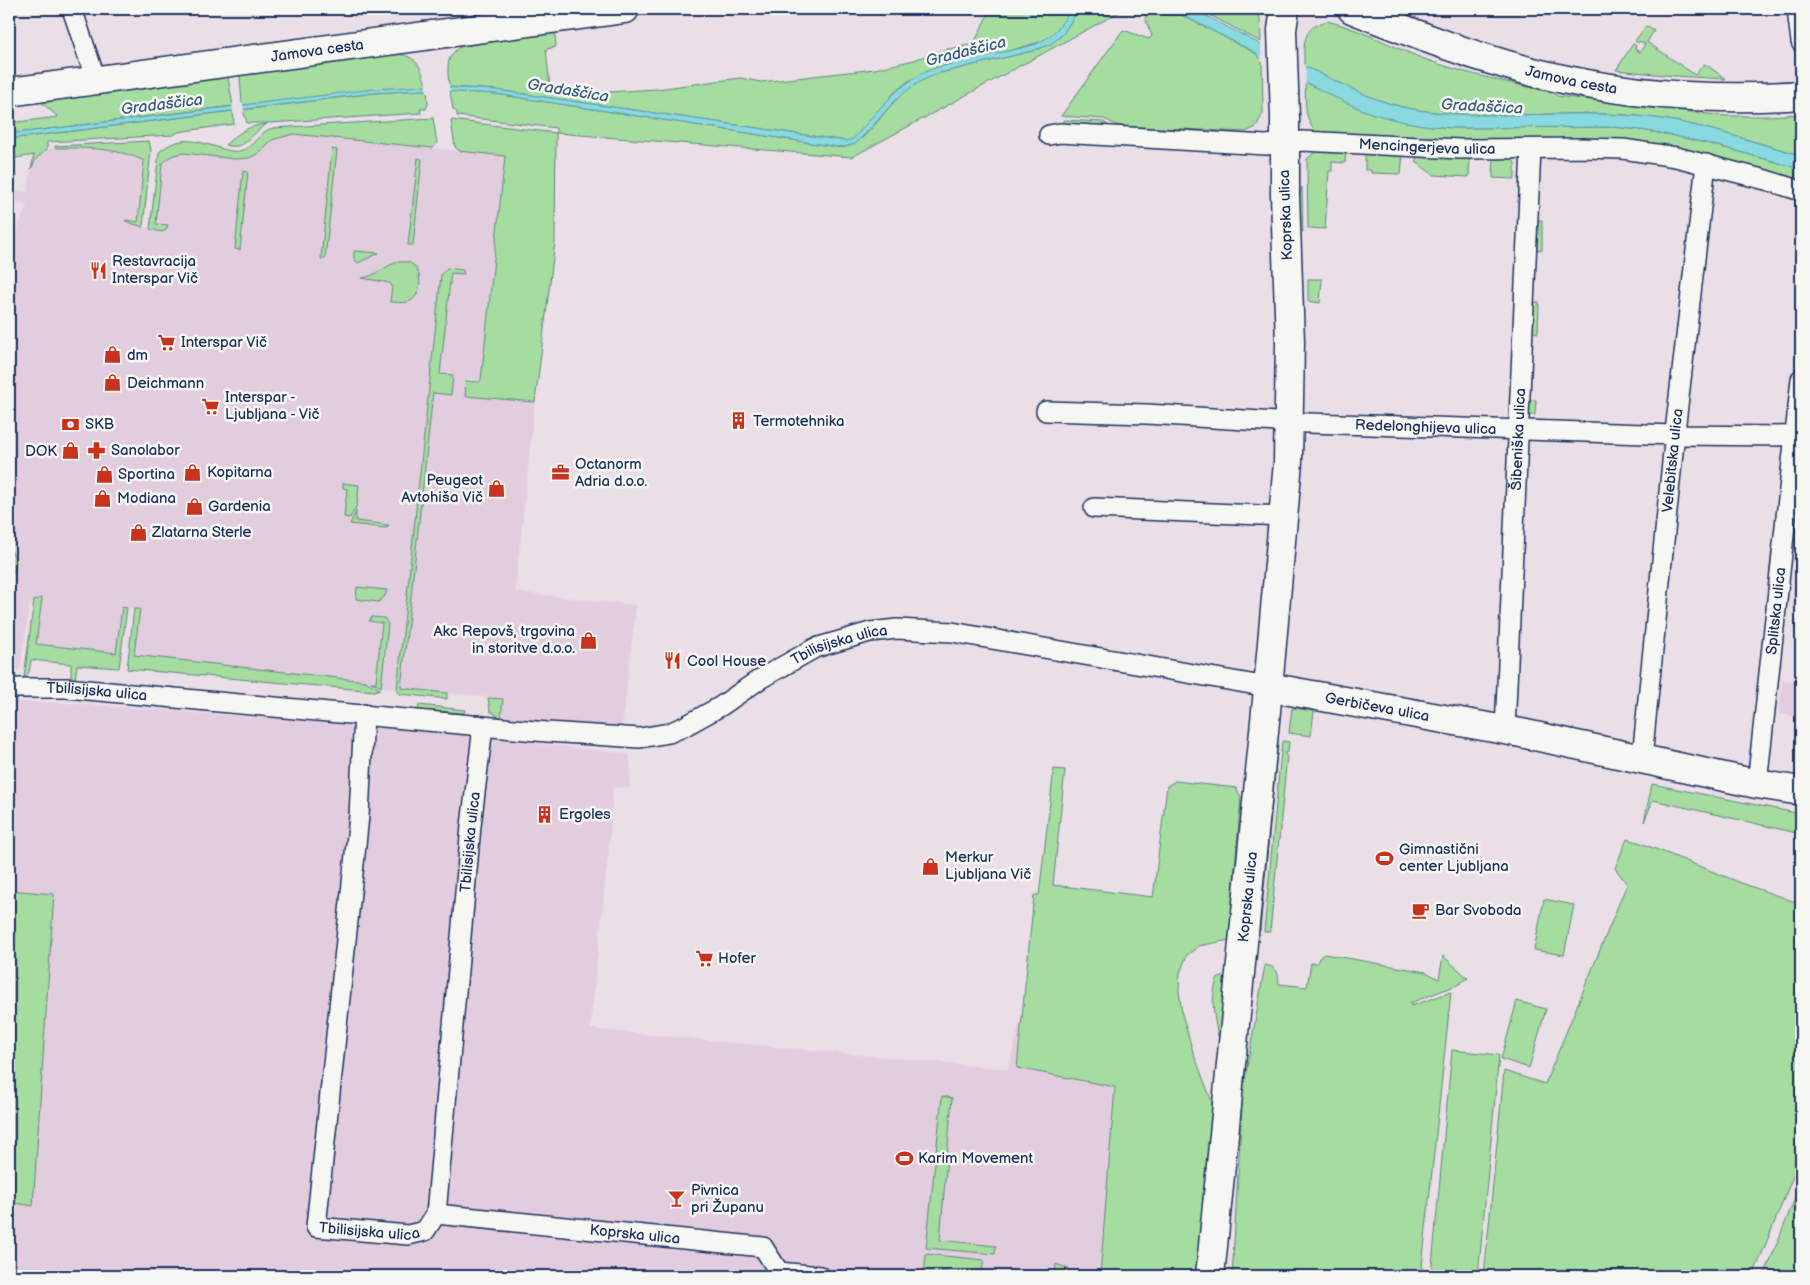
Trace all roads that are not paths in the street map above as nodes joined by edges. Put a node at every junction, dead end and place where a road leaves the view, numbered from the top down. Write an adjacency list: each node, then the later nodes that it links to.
1 (72, 9): 8 (street)
2 (625, 9): 8 (street, Jamova cesta)
3 (1352, 9): 5 (street, Jamova cesta)
4 (1797, 9): 7 (street)
5 (1379, 14): 10 (street, Jamova cesta)
6 (1284, 19): 12 (street, Koprska ulica)
7 (1801, 42)
8 (96, 80): 9 (street, Jamova cesta)
9 (9, 92)
10 (1801, 95)
11 (1049, 135): 12 (street, Mencingerjeva ulica)
12 (1285, 143): 13 (street, Mencingerjeva ulica); 18 (street, Koprska ulica)
13 (1531, 149): 14 (street, Mencingerjeva ulica); 19 (street, Šibeniška ulica)
14 (1706, 164): 15 (street, Mencingerjeva ulica); 20 (street, Velebitska ulica)
15 (1801, 191)
16 (1801, 379): 21 (street, Splitska ulica)
17 (1046, 411): 18 (street)
18 (1289, 422): 19 (street, Redelonghijeva ulica); 23 (street, Koprska ulica)
19 (1519, 430): 20 (street, Redelonghijeva ulica); 29 (street, Šibeniška ulica)
20 (1675, 435): 21 (street, Redelonghijeva ulica); 30 (street, Velebitska ulica)
21 (1798, 436): 31 (street, Splitska ulica)
22 (1094, 508): 23 (street)
23 (1284, 516): 25 (street, Koprska ulica)
24 (952, 632): 25 (street, Gerbičeva ulica); 28 (street, Tbilisijska ulica)
25 (1268, 687): 29 (street, Gerbičeva ulica); 35 (street, Koprska ulica)
26 (9, 688): 27 (street, Tbilisijska ulica)
27 (364, 714): 28 (street, Tbilisijska ulica); 33 (street, Tbilisijska ulica)
28 (478, 725): 33 (street, Tbilisijska ulica)
29 (1505, 730): 30 (street, Gerbičeva ulica)
30 (1642, 758): 31 (street, Gerbičeva ulica)
31 (1757, 784): 32 (street, Gerbičeva ulica)
32 (1801, 791)
33 (436, 1214): 34 (street, Koprska ulica)
34 (820, 1276)
35 (1210, 1276)

